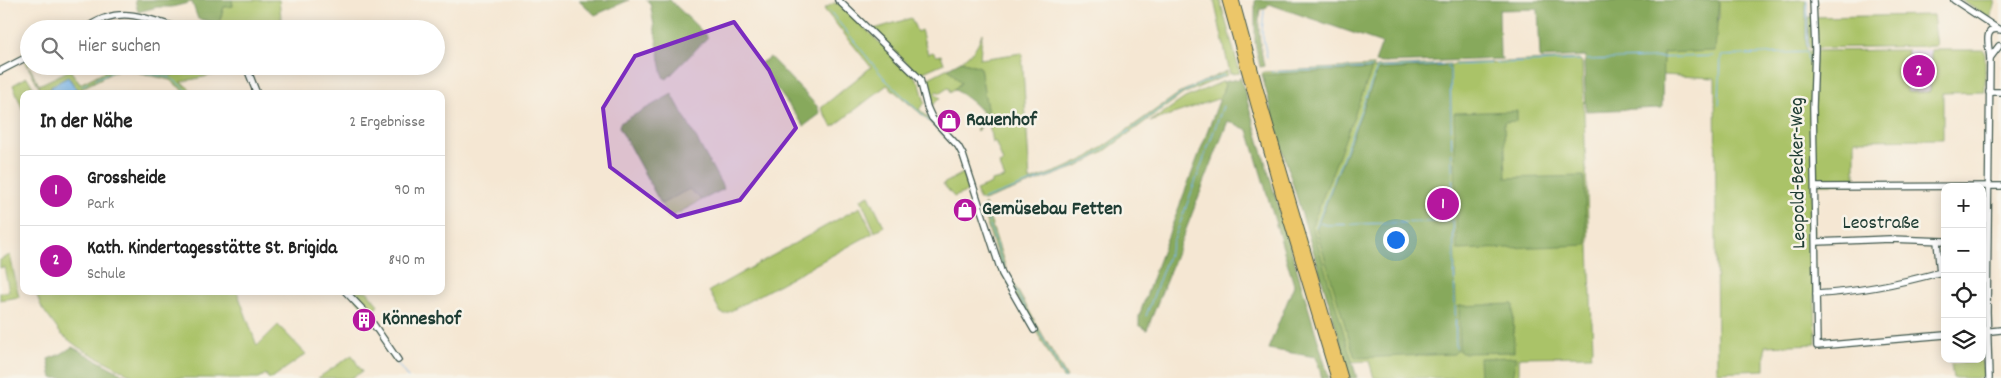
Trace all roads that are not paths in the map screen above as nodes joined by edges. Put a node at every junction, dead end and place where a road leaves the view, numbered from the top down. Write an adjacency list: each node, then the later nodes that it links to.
1 (838, 0): 33 (street)
2 (1226, 0): 39 (highway)
3 (1234, 0): 40 (highway)
4 (1813, 0): 22 (street, Leopold-Becker-Weg)
5 (1954, 0): 8 (street)
6 (101, 20): 7 (street)
7 (155, 20)
8 (1984, 20): 9 (street); 10 (street)
9 (1999, 29): 10 (street)
10 (1990, 31): 11 (street)
11 (1989, 42): 12 (street); 13 (street)
12 (2000, 45): 13 (street)
13 (1990, 58): 18 (street)
14 (20, 61): 15 (street)
15 (0, 71)
16 (250, 75): 17 (street)
17 (255, 90)
18 (1989, 92): 19 (street); 20 (street)
19 (2001, 92)
20 (1988, 186): 21 (street); 22 (street); 23 (street)
21 (2001, 186)
22 (1816, 187): 26 (street, Leopold-Becker-Weg)
23 (1986, 228)
24 (1937, 241): 25 (street, Leostraße); 26 (street, Leostraße); 27 (street)
25 (1941, 241)
26 (1817, 242): 30 (street, Leopold-Becker-Weg)
27 (1941, 262)
28 (1941, 273): 30 (street)
29 (1985, 273): 32 (street)
30 (1816, 294): 36 (street, Leopold-Becker-Weg)
31 (348, 295): 38 (street)
32 (1984, 318)
33 (1034, 330)
34 (2001, 330): 35 (street)
35 (1986, 332)
36 (1941, 335)
37 (1986, 350): 41 (street)
38 (398, 360)
39 (1336, 378)
40 (1343, 378)
41 (1989, 378)

